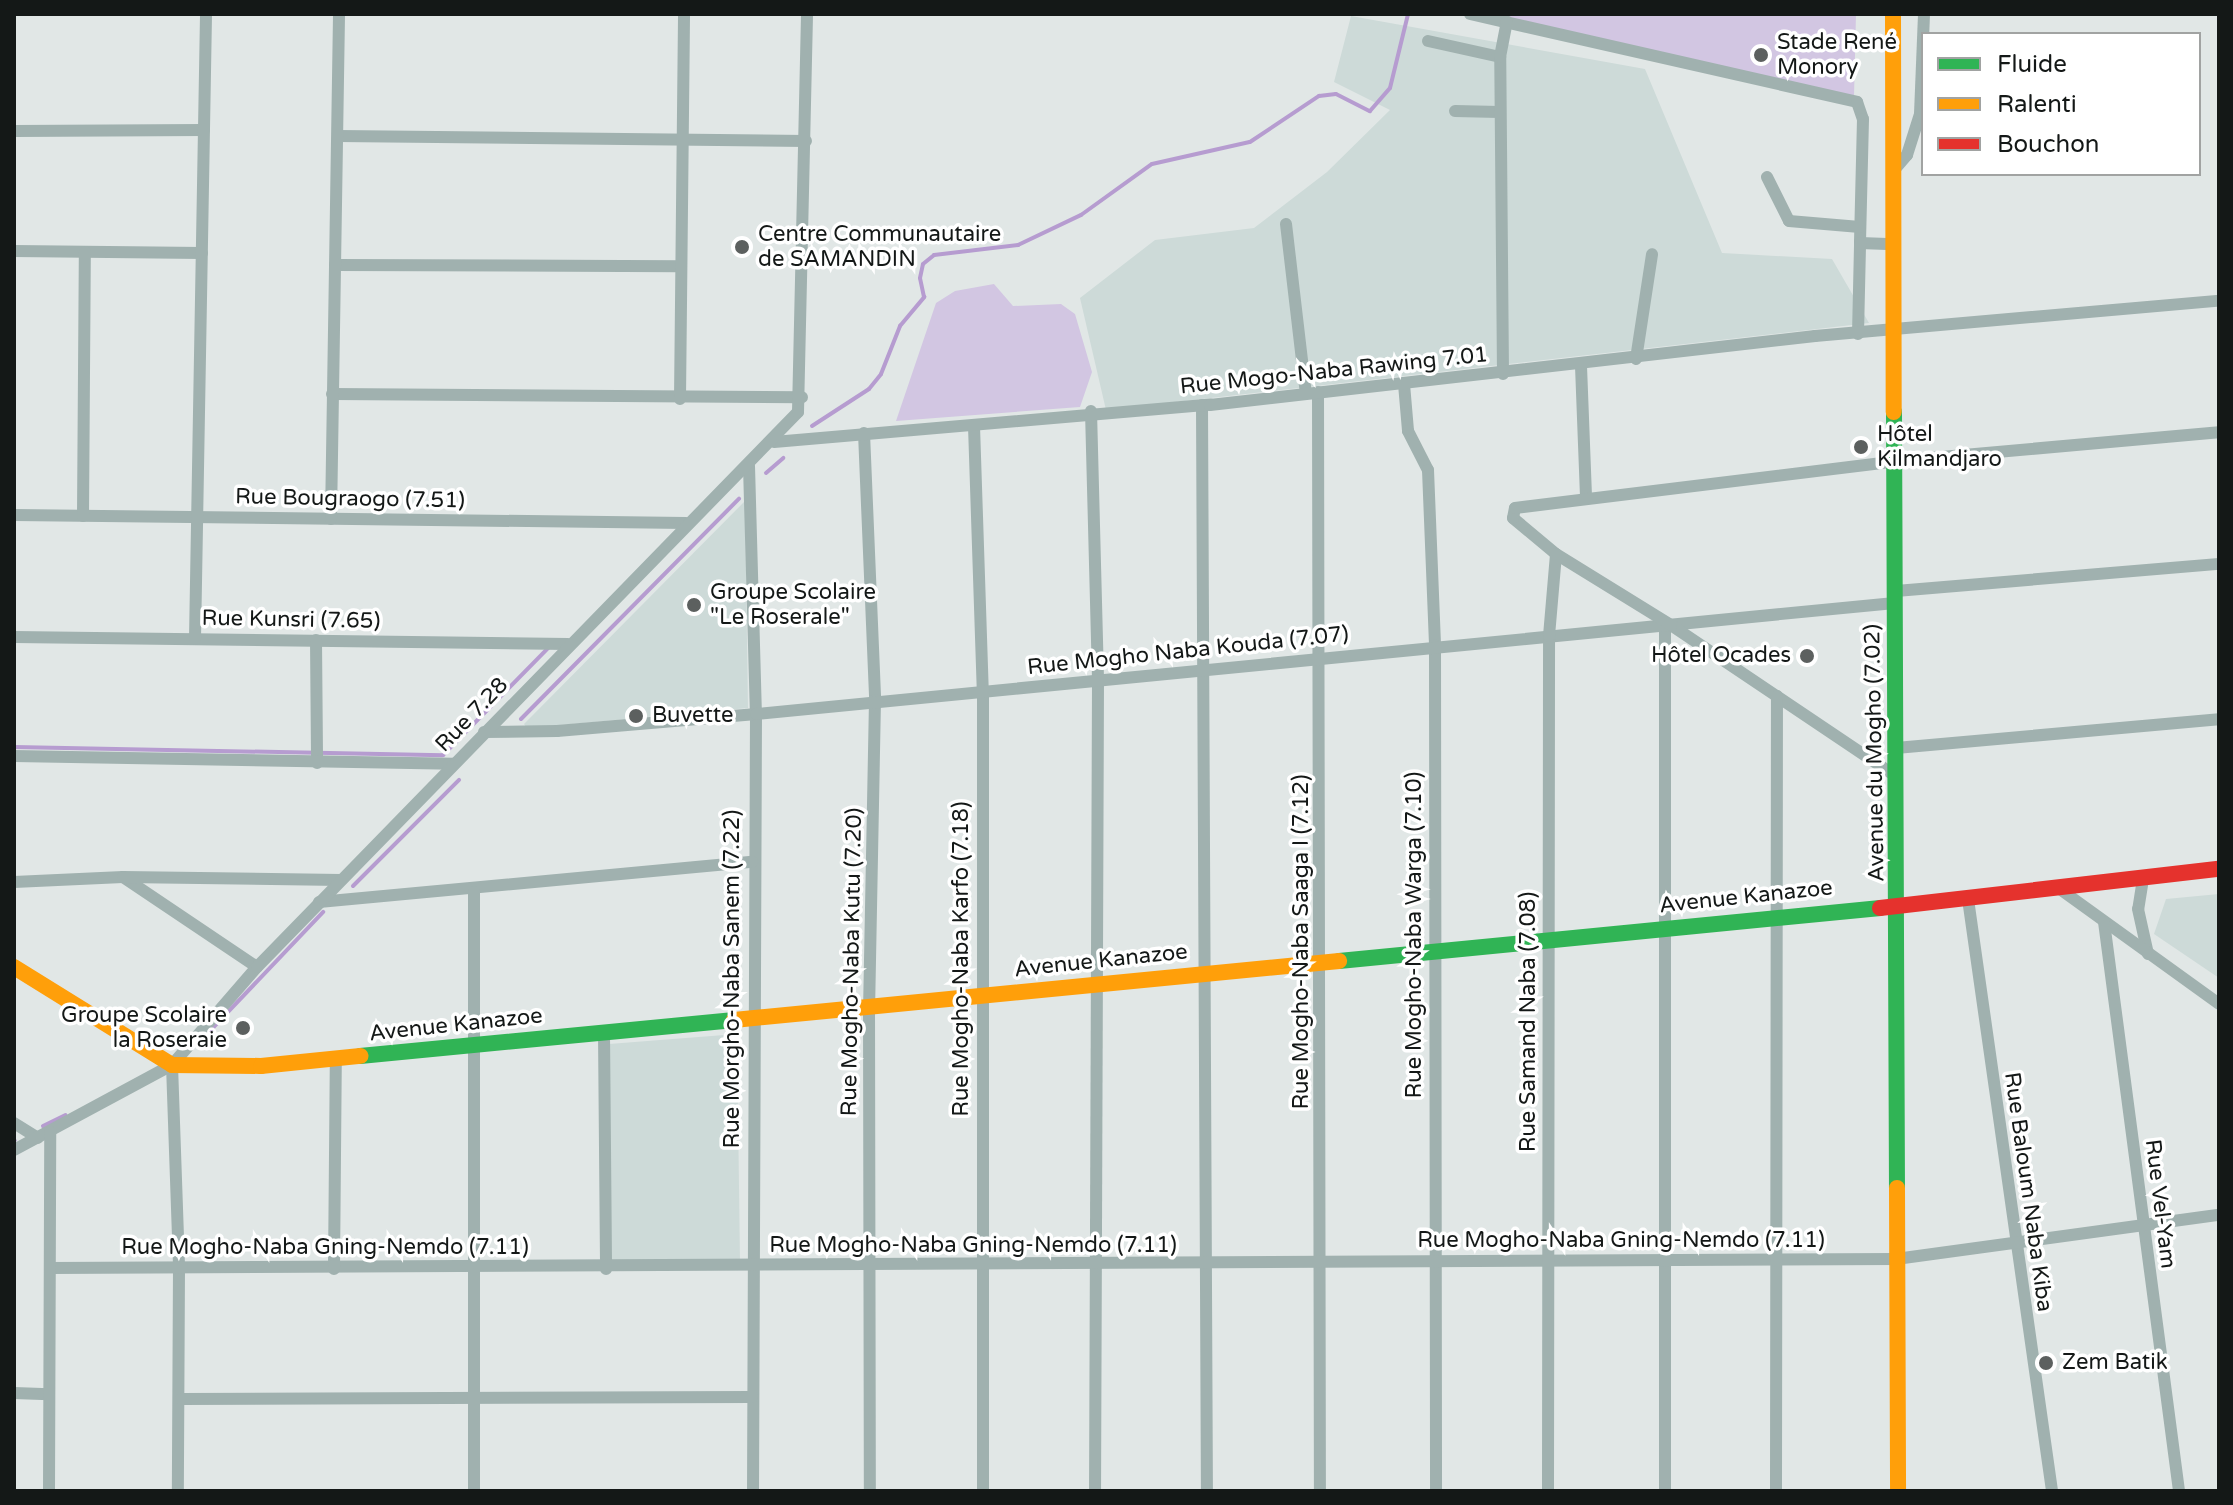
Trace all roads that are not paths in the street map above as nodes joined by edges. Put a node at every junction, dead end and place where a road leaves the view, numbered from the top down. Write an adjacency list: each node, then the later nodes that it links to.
1 (206, 14): 13 (street)
2 (339, 14): 15 (street)
3 (684, 14): 16 (street)
4 (807, 14): 17 (street)
5 (1470, 14): 7 (street)
6 (1893, 14): 18 (street, Avenue du Mogho (7.02))
7 (1507, 22): 9 (street); 21 (street)
8 (1428, 41): 9 (street)
9 (1500, 57): 12 (street)
10 (1921, 89): 18 (street)
11 (1455, 111): 12 (street)
12 (1499, 112): 35 (street)
13 (204, 130): 14 (street); 26 (street)
14 (14, 131)
15 (338, 136): 16 (street); 28 (street)
16 (682, 141): 17 (street); 29 (street)
17 (806, 141): 39 (street)
18 (1894, 170): 23 (street, Avenue du Mogho (7.02))
19 (1767, 177): 21 (street)
20 (1286, 224): 37 (street, Rue Mogho-Naba Saaga I (7.12))
21 (1860, 227): 22 (street)
22 (1860, 243): 23 (street); 32 (street)
23 (1894, 244): 31 (street, Avenue du Mogho (7.02))
24 (14, 251): 25 (street)
25 (85, 252): 26 (street); 51 (street)
26 (202, 253): 52 (street)
27 (1652, 254): 33 (street)
28 (335, 265): 29 (street); 38 (street)
29 (681, 266): 40 (street)
30 (2219, 301): 31 (street, Rue Mogo-Naba Rawing 7.01)
31 (1896, 332): 32 (street, Rue Mogo-Naba Rawing 7.01); 47 (street, Avenue du Mogho (7.02))
32 (1858, 334): 33 (street, Rue Mogo-Naba Rawing 7.01)
33 (1636, 359): 34 (street, Rue Mogo-Naba Rawing 7.01)
34 (1581, 366): 35 (street, Rue Mogo-Naba Rawing 7.01); 49 (street)
35 (1503, 374): 36 (street, Rue Mogo-Naba Rawing 7.01)
36 (1404, 384): 37 (street, Rue Mogo-Naba Rawing 7.01); 64 (street, Rue Mogho-Naba Warga (7.10))
37 (1312, 393): 41 (street, Rue Mogo-Naba Rawing 7.01); 65 (street, Rue Mogho-Naba Saaga I (7.12))
38 (332, 394): 40 (street); 53 (street)
39 (802, 397): 40 (street); 46 (street, Rue 7.28)
40 (680, 399)
41 (1202, 405): 42 (street, Rue Mogo-Naba Rawing 7.01); 66 (street)
42 (1091, 411): 43 (street, Rue Mogo-Naba Rawing 7.01); 67 (street)
43 (974, 426): 45 (street, Rue Mogo-Naba Rawing 7.01); 68 (street, Rue Mogho-Naba Karfo (7.18))
44 (2219, 432): 47 (street)
45 (864, 433): 46 (street, Rue Mogo-Naba Rawing 7.01); 70 (street, Rue Mogho-Naba Kutu (7.20))
46 (774, 442): 48 (street, Rue 7.28)
47 (1896, 461): 49 (street); 57 (street, Avenue du Mogho (7.02))
48 (749, 466): 54 (street, Rue 7.28); 71 (street, Rue Morgho-Naba Sanem (7.22))
49 (1586, 497): 55 (street)
50 (14, 515): 51 (street, Rue Bougraogo (7.51))
51 (83, 516): 52 (street, Rue Bougraogo (7.51))
52 (197, 517): 53 (street, Rue Bougraogo (7.51)); 61 (street)
53 (331, 519): 54 (street, Rue Bougraogo (7.51))
54 (686, 523): 63 (street, Rue 7.28)
55 (1556, 554): 58 (street); 59 (street, Rue Samand Naba (7.08))
56 (2219, 564): 57 (street, Rue Mogho Naba Kouda (7.07))
57 (1895, 597): 58 (street, Rue Mogho Naba Kouda (7.07)); 74 (street, Avenue du Mogho (7.02))
58 (1668, 625): 59 (street, Rue Mogho Naba Kouda (7.07)); 69 (street); 92 (street)
59 (1549, 636): 64 (street, Rue Mogho Naba Kouda (7.07)); 93 (street, Rue Samand Naba (7.08))
60 (14, 637): 61 (street, Rue Kunsri (7.65))
61 (195, 639): 62 (street, Rue Kunsri (7.65))
62 (316, 640): 63 (street, Rue Kunsri (7.65)); 76 (street)
63 (568, 644): 73 (street, Rue 7.28)
64 (1435, 645): 65 (street, Rue Mogho Naba Kouda (7.07)); 94 (street, Rue Mogho-Naba Warga (7.10))
65 (1322, 655): 66 (street, Rue Mogho Naba Kouda (7.07)); 96 (street, Rue Mogho-Naba Saaga I (7.12))
66 (1202, 671): 67 (street, Rue Mogho Naba Kouda (7.07)); 99 (street)
67 (1098, 682): 68 (street, Rue Mogho Naba Kouda (7.07)); 100 (street)
68 (983, 693): 70 (street, Rue Mogho Naba Kouda (7.07)); 101 (street, Rue Mogho-Naba Karfo (7.18))
69 (1777, 696): 78 (street); 90 (street)
70 (875, 700): 71 (street, Rue Mogho Naba Kouda (7.07)); 103 (street, Rue Mogho-Naba Kutu (7.20))
71 (756, 714): 73 (street, Rue Mogho Naba Kouda (7.07)); 79 (street, Rue Morgho-Naba Sanem (7.22))
72 (2219, 719): 74 (street)
73 (484, 732): 77 (street, Rue 7.28)
74 (1896, 748): 78 (street, Avenue du Mogho (7.02))
75 (14, 756): 76 (street)
76 (317, 763): 77 (street)
77 (453, 764): 83 (street, Rue 7.28)
78 (1897, 777): 89 (street, Avenue du Mogho (7.02))
79 (752, 862): 86 (street); 104 (street, Rue Morgho-Naba Sanem (7.22))
80 (2219, 869): 82 (street, Avenue Kanazoe)
81 (123, 877): 83 (street); 84 (street); 98 (street)
82 (2143, 879): 85 (street, Avenue Kanazoe); 95 (street)
83 (341, 880): 88 (street, Rue 7.28)
84 (14, 882)
85 (2057, 887): 87 (street, Avenue Kanazoe); 91 (street)
86 (474, 892): 88 (street); 106 (street)
87 (1968, 899): 89 (street, Avenue Kanazoe); 114 (street, Rue Baloum Naba Kiba)
88 (319, 902): 98 (street, Rue 7.28)
89 (1900, 905): 90 (street, Avenue Kanazoe); 116 (street, Avenue du Mogho (7.02))
90 (1777, 916): 92 (street, Avenue Kanazoe); 115 (street)
91 (2104, 922): 95 (street); 113 (street, Rue Vel-Yam)
92 (1665, 927): 93 (street, Avenue Kanazoe); 117 (street)
93 (1548, 939): 94 (street, Avenue Kanazoe); 119 (street, Rue Samand Naba (7.08))
94 (1435, 951): 96 (street, Avenue Kanazoe); 118 (street, Rue Mogho-Naba Warga (7.10))
95 (2148, 954): 102 (street)
96 (1321, 961): 99 (street, Avenue Kanazoe); 122 (street, Rue Mogho-Naba Saaga I (7.12))
97 (14, 967): 108 (street)
98 (257, 967): 108 (street, Rue 7.28)
99 (1205, 972): 100 (street, Avenue Kanazoe); 125 (street)
100 (1097, 984): 101 (street, Avenue Kanazoe); 121 (street)
101 (982, 995): 103 (street, Avenue Kanazoe); 120 (street, Rue Mogho-Naba Karfo (7.18))
102 (2219, 1004)
103 (869, 1005): 104 (street, Avenue Kanazoe); 124 (street, Rue Mogho-Naba Kutu (7.20))
104 (753, 1015): 105 (street, Avenue Kanazoe); 123 (street, Rue Morgho-Naba Sanem (7.22))
105 (604, 1033): 106 (street, Avenue Kanazoe); 130 (street)
106 (474, 1046): 107 (street, Avenue Kanazoe); 128 (street)
107 (336, 1060): 108 (street, Avenue Kanazoe); 129 (street)
108 (172, 1065): 110 (street); 127 (street)
109 (14, 1123): 110 (street)
110 (44, 1135): 111 (street); 126 (street)
111 (14, 1150)
112 (2219, 1215): 113 (street, Rue Mogho-Naba Gning-Nemdo (7.11))
113 (2142, 1225): 114 (street, Rue Mogho-Naba Gning-Nemdo (7.11)); 151 (street, Rue Vel-Yam)
114 (2014, 1246): 116 (street, Rue Mogho-Naba Gning-Nemdo (7.11)); 150 (street, Rue Baloum Naba Kiba)
115 (1775, 1259): 116 (street, Rue Mogho-Naba Gning-Nemdo (7.11)); 117 (street, Rue Mogho-Naba Gning-Nemdo (7.11)); 148 (street)
116 (1896, 1259): 149 (street, Avenue du Mogho (7.02))
117 (1666, 1260): 119 (street, Rue Mogho-Naba Gning-Nemdo (7.11)); 147 (street)
118 (1436, 1261): 119 (street, Rue Mogho-Naba Gning-Nemdo (7.11)); 122 (street, Rue Mogho-Naba Gning-Nemdo (7.11)); 145 (street, Rue Mogho-Naba Warga (7.10))
119 (1549, 1261): 146 (street, Rue Samand Naba (7.08))
120 (982, 1264): 121 (street, Rue Mogho-Naba Gning-Nemdo (7.11)); 124 (street, Rue Mogho-Naba Gning-Nemdo (7.11)); 141 (street, Rue Mogho-Naba Karfo (7.18))
121 (1096, 1264): 125 (street, Rue Mogho-Naba Gning-Nemdo (7.11)); 142 (street)
122 (1322, 1265): 125 (street, Rue Mogho-Naba Gning-Nemdo (7.11)); 144 (street, Rue Mogho-Naba Saaga I (7.12))
123 (753, 1266): 124 (street, Rue Mogho-Naba Gning-Nemdo (7.11)); 130 (street, Rue Mogho-Naba Gning-Nemdo (7.11)); 133 (street, Rue Morgho-Naba Sanem (7.22))
124 (871, 1266): 140 (street, Rue Mogho-Naba Kutu (7.20))
125 (1208, 1266): 143 (street)
126 (50, 1268): 127 (street, Rue Mogho-Naba Gning-Nemdo (7.11)); 132 (street)
127 (179, 1268): 129 (street, Rue Mogho-Naba Gning-Nemdo (7.11)); 134 (street)
128 (474, 1268): 129 (street, Rue Mogho-Naba Gning-Nemdo (7.11)); 130 (street, Rue Mogho-Naba Gning-Nemdo (7.11)); 135 (street)
129 (334, 1269)
130 (606, 1269)
131 (14, 1393): 132 (street)
132 (49, 1394): 136 (street)
133 (752, 1397): 135 (street); 139 (street, Rue Morgho-Naba Sanem (7.22))
134 (181, 1399): 135 (street); 137 (street)
135 (473, 1399): 138 (street)
136 (49, 1491)
137 (178, 1491)
138 (474, 1491)
139 (753, 1491)
140 (870, 1491)
141 (983, 1491)
142 (1095, 1491)
143 (1207, 1491)
144 (1320, 1491)
145 (1436, 1491)
146 (1548, 1491)
147 (1665, 1491)
148 (1776, 1491)
149 (1898, 1491)
150 (2052, 1491)
151 (2179, 1491)

